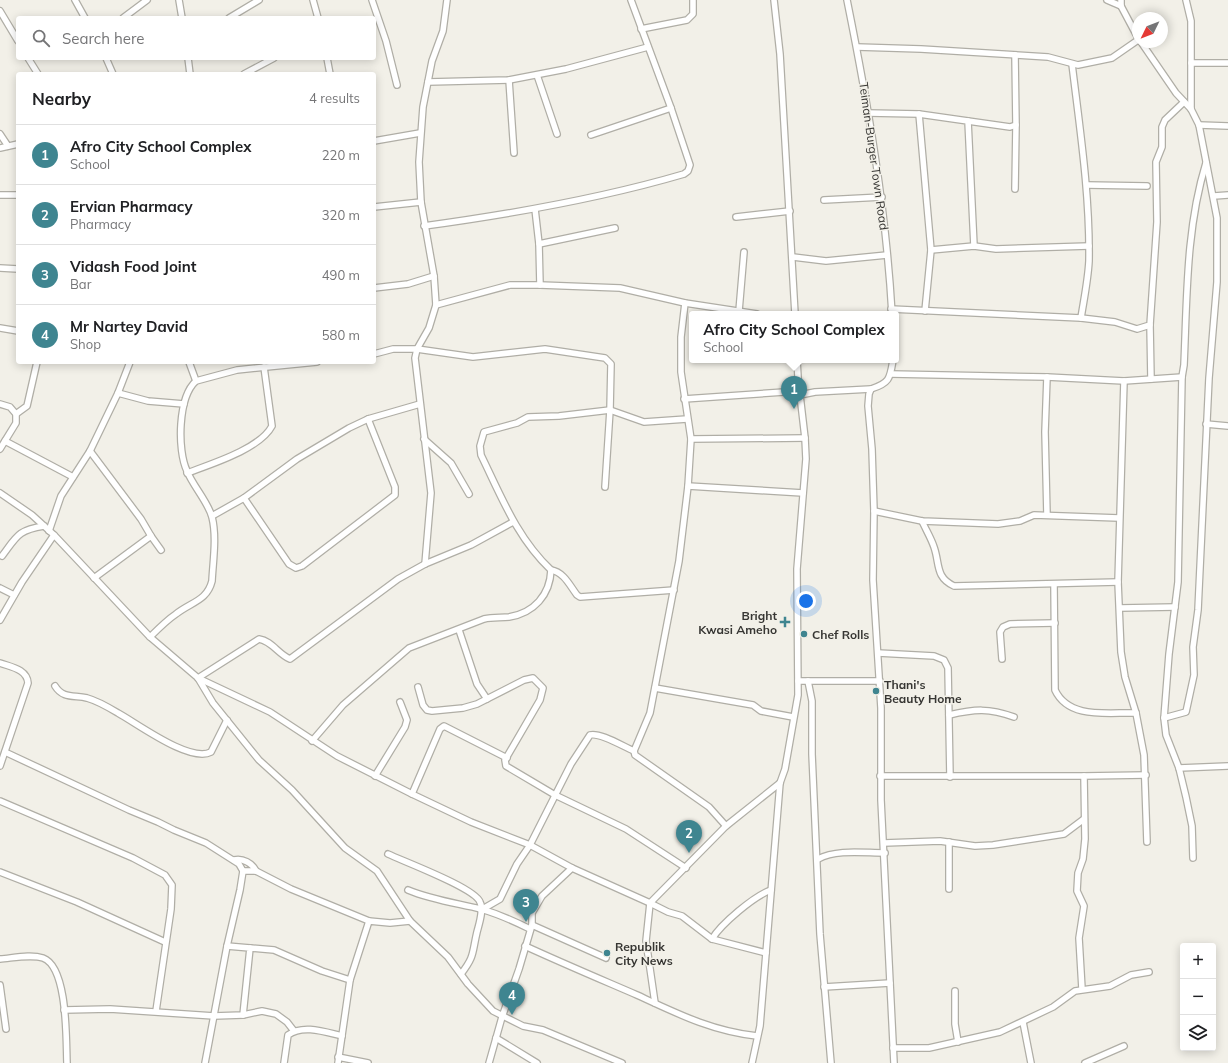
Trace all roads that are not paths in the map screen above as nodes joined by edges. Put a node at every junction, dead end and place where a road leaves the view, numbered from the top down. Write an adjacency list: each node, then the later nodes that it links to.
1 (75, 0): 16 (street)
2 (148, 0): 17 (street)
3 (179, 0): 18 (street)
4 (259, 0): 19 (street)
5 (313, 0): 20 (street)
6 (372, 0): 45 (street)
7 (447, 0): 44 (street)
8 (630, 0): 22 (street)
9 (693, 0): 22 (street)
10 (774, 0): 77 (street)
11 (847, 0): 26 (street, Teiman-Burger Town Road)
12 (1107, 0): 14 (street)
13 (1186, 0): 34 (street)
14 (1121, 3): 21 (street)
15 (0, 11): 23 (street)
16 (84, 16)
17 (126, 16)
18 (182, 16)
19 (232, 16)
20 (317, 16)
21 (1132, 26)
22 (641, 29): 25 (street)
23 (16, 38)
24 (1132, 43): 36 (street)
25 (648, 47): 42 (street); 47 (street)
26 (857, 47): 28 (street); 49 (street, Teiman-Burger Town Road)
27 (1145, 48): 46 (street)
28 (1015, 55): 36 (street); 52 (street)
29 (29, 60): 37 (street)
30 (107, 60): 38 (street)
31 (188, 60): 39 (street)
32 (270, 60): 40 (street)
33 (327, 60): 41 (street)
34 (1191, 63): 35 (street); 48 (street)
35 (1228, 63)
36 (1072, 64): 65 (street)
37 (37, 72)
38 (112, 72)
39 (190, 72)
40 (249, 72)
41 (330, 72)
42 (536, 75): 43 (street); 57 (street)
43 (509, 80): 44 (street); 63 (street)
44 (428, 82): 55 (street)
45 (397, 85)
46 (1184, 102): 48 (street); 101 (street)
47 (671, 108): 58 (street); 76 (street)
48 (1191, 109): 53 (street)
49 (868, 113): 50 (street); 72 (street, Teiman-Burger Town Road)
50 (919, 114): 51 (street); 84 (street)
51 (968, 121): 52 (street); 82 (street)
52 (1016, 125): 67 (street)
53 (1199, 125): 54 (street); 64 (street)
54 (1228, 126)
55 (420, 133): 59 (street); 74 (street)
56 (0, 134): 61 (street)
57 (558, 134)
58 (590, 135)
59 (376, 141)
60 (16, 144): 61 (street)
61 (8, 146): 62 (street)
62 (0, 148)
63 (514, 153)
64 (1206, 163): 71 (street); 115 (street)
65 (1087, 185): 66 (street); 83 (street)
66 (1147, 186)
67 (1015, 189)
68 (0, 195): 69 (street)
69 (16, 195)
70 (1228, 195): 71 (street)
71 (1214, 196): 130 (street)
72 (882, 197): 73 (street); 86 (street, Teiman-Burger Town Road)
73 (824, 200)
74 (421, 202): 75 (street); 79 (street)
75 (376, 207)
76 (535, 208): 79 (street); 81 (street)
77 (790, 211): 78 (street); 87 (street)
78 (736, 217)
79 (424, 226): 90 (street)
80 (615, 228): 81 (street)
81 (540, 244): 91 (street)
82 (974, 246): 83 (street); 84 (street)
83 (1089, 246): 100 (street)
84 (931, 250): 98 (street)
85 (744, 252): 95 (street)
86 (887, 255): 87 (street); 97 (street, Teiman-Burger Town Road)
87 (793, 257): 96 (street)
88 (0, 268): 89 (street)
89 (16, 269)
90 (434, 276): 92 (street); 94 (street)
91 (540, 285): 93 (street); 94 (street)
92 (376, 288)
93 (685, 303): 95 (street); 122 (street)
94 (436, 305): 104 (street)
95 (739, 311)
96 (795, 311)
97 (892, 311)
98 (925, 311): 99 (street); 100 (street)
99 (899, 312)
100 (1081, 318): 101 (street)
101 (1150, 325): 116 (street)
102 (0, 328): 103 (street)
103 (16, 330)
104 (417, 349): 105 (street); 125 (street); 126 (street)
105 (376, 353)
106 (797, 363): 121 (street)
107 (892, 363): 113 (street)
108 (37, 364): 127 (street)
109 (129, 364): 120 (street)
110 (190, 364): 117 (street)
111 (296, 364): 112 (street)
112 (264, 367): 117 (street); 138 (street)
113 (891, 374): 114 (street); 119 (street)
114 (1048, 377): 118 (street); 147 (street)
115 (1182, 377): 116 (street); 165 (street)
116 (1151, 379): 118 (street)
117 (196, 381): 124 (street)
118 (1124, 381): 149 (street)
119 (871, 389): 121 (street); 146 (street)
120 (118, 393): 124 (street); 137 (street)
121 (799, 393): 122 (street); 132 (street)
122 (684, 399): 129 (street)
123 (0, 404): 127 (street)
124 (184, 404): 138 (street)
125 (420, 404): 128 (street); 133 (street)
126 (610, 410): 129 (street); 141 (street); 151 (street)
127 (16, 414): 135 (street)
128 (368, 419): 145 (street); 145 (street)
129 (687, 419): 134 (street)
130 (1206, 424): 131 (street); 185 (street)
131 (1228, 426)
132 (805, 438): 134 (street); 143 (street)
133 (424, 439): 144 (street); 157 (street)
134 (691, 439): 140 (street)
135 (5, 442): 136 (street); 139 (street)
136 (0, 449)
137 (90, 451): 139 (street); 154 (street)
138 (187, 473): 148 (street)
139 (73, 477): 153 (street)
140 (688, 486): 143 (street); 163 (street)
141 (605, 487)
142 (0, 493): 152 (street)
143 (803, 493): 175 (street)
144 (469, 494)
145 (244, 498): 148 (street)
146 (874, 511): 150 (street); 171 (street)
147 (1047, 515): 149 (street); 150 (street)
148 (212, 516): 170 (street)
149 (1119, 518): 160 (street)
150 (922, 521): 161 (street)
151 (513, 522): 157 (street); 158 (street)
152 (44, 526): 153 (street); 156 (street)
153 (52, 533): 159 (street); 164 (street)
154 (151, 536): 155 (street); 159 (street)
155 (161, 550)
156 (2, 556)
157 (425, 564): 174 (street)
158 (551, 570): 163 (street); 169 (street)
159 (94, 578): 170 (street)
160 (1118, 582): 161 (street); 166 (street)
161 (1054, 584): 168 (street)
162 (0, 588): 164 (street)
163 (674, 590): 180 (street)
164 (14, 595): 167 (street)
165 (1174, 607): 166 (street); 183 (street)
166 (1120, 608): 184 (street)
167 (0, 620)
168 (1054, 622): 172 (street); 184 (street)
169 (459, 630): 181 (street); 191 (street)
170 (150, 637): 174 (street)
171 (878, 653): 177 (street); 186 (street)
172 (1002, 660)
173 (0, 663): 192 (street)
174 (198, 678): 190 (street); 191 (street)
175 (798, 681): 176 (street); 187 (street)
176 (808, 681): 177 (street); 216 (street)
177 (880, 681): 200 (street)
178 (55, 686): 190 (street)
179 (418, 687): 181 (street)
180 (654, 688): 187 (street); 193 (street)
181 (487, 699): 194 (street)
182 (400, 702): 199 (street)
183 (1164, 705): 185 (street); 189 (street)
184 (1136, 713): 198 (street)
185 (1176, 714): 189 (street)
186 (949, 715): 188 (street); 202 (street)
187 (793, 717): 203 (street)
188 (1014, 717)
189 (1164, 718): 197 (street)
190 (227, 720): 229 (street)
191 (312, 741): 199 (street)
192 (5, 752): 195 (street); 217 (street)
193 (634, 752): 205 (street); 208 (street)
194 (507, 758): 204 (street); 205 (street)
195 (0, 766)
196 (1228, 766): 197 (street)
197 (1179, 768): 215 (street)
198 (1146, 775): 201 (street); 210 (street)
199 (375, 776): 204 (street)
200 (880, 776): 202 (street); 211 (street)
201 (1084, 776): 202 (street); 207 (street)
202 (950, 777)
203 (780, 783): 208 (street); 225 (street)
204 (412, 794): 212 (street)
205 (555, 795): 212 (street); 219 (street)
206 (0, 801): 232 (street)
207 (1084, 819): 209 (street); 245 (street)
208 (726, 826): 219 (street)
209 (949, 842): 211 (street); 223 (street)
210 (1147, 842)
211 (884, 843): 213 (street)
212 (530, 845): 218 (street); 227 (street)
213 (884, 853): 216 (street); 242 (street)
214 (388, 854): 227 (street)
215 (1193, 858)
216 (818, 859): 244 (street)
217 (234, 860): 220 (street); 221 (street)
218 (572, 868): 226 (street); 230 (street)
219 (686, 868): 226 (street)
220 (243, 871): 221 (street); 233 (street)
221 (256, 871): 228 (street)
222 (0, 872): 232 (street)
223 (949, 889)
224 (408, 890): 227 (street)
225 (771, 890): 231 (street); 236 (street)
226 (650, 903): 231 (street); 247 (street)
227 (482, 910): 230 (street); 240 (street)
228 (369, 921): 229 (street); 241 (street)
229 (410, 921): 240 (street)
230 (531, 927): 234 (street); 237 (street)
231 (712, 939): 236 (street)
232 (165, 942): 249 (street)
233 (227, 946): 235 (street); 251 (street)
234 (525, 946): 247 (street); 252 (street)
235 (250, 948): 241 (street); 250 (street)
236 (766, 954): 257 (street)
237 (606, 958)
238 (0, 959): 248 (street)
239 (1149, 972): 245 (street)
240 (461, 974): 252 (street)
241 (350, 980): 256 (street)
242 (890, 983): 244 (street); 261 (street)
243 (0, 985): 254 (street)
244 (824, 987): 272 (street)
245 (1082, 989): 253 (street)
246 (955, 991): 259 (street)
247 (655, 1003): 257 (street)
248 (64, 1010): 249 (street); 263 (street)
249 (156, 1012): 251 (street)
250 (243, 1015): 251 (street); 255 (street)
251 (214, 1016): 264 (street)
252 (502, 1017): 258 (street); 270 (street)
253 (1022, 1022): 259 (street); 274 (street)
254 (6, 1029)
255 (294, 1030): 256 (street); 265 (street)
256 (342, 1036): 262 (street)
257 (757, 1036): 271 (street)
258 (496, 1038): 268 (street); 269 (street)
259 (958, 1042): 261 (street)
260 (1124, 1046): 275 (street)
261 (893, 1048): 273 (street)
262 (338, 1057): 266 (street); 267 (street)
263 (67, 1063)
264 (205, 1063)
265 (284, 1063)
266 (338, 1063)
267 (368, 1063)
268 (489, 1063)
269 (537, 1063)
270 (622, 1063)
271 (752, 1063)
272 (831, 1063)
273 (894, 1063)
274 (1030, 1063)
275 (1085, 1063)

